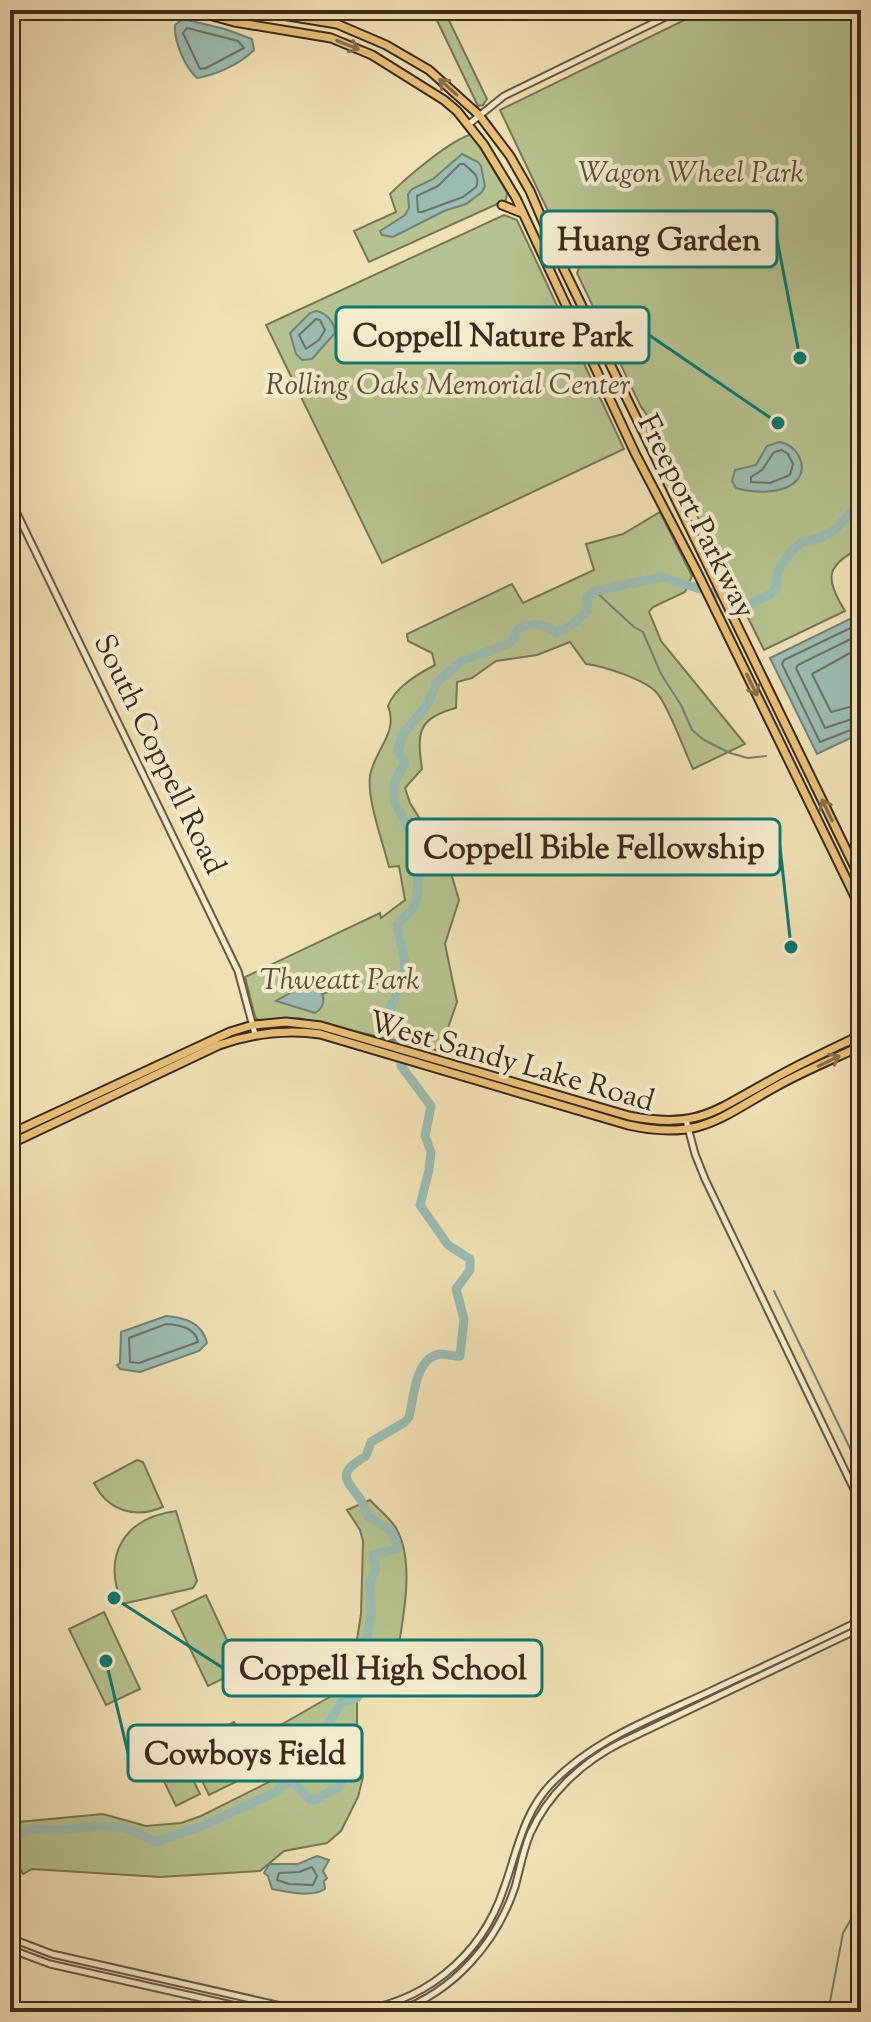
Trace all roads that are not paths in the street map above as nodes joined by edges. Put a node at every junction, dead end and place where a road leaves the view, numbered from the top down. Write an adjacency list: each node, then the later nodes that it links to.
1 (191, 10): 5 (main road, Freeport Parkway, one-way to 5)
2 (252, 10): 4 (main road, Freeport Parkway, one-way to 2)
3 (680, 10): 4 (street)
4 (479, 115): 5 (street); 8 (main road, Freeport Parkway)
5 (469, 124): 7 (main road, Freeport Parkway)
6 (502, 205): 7 (main road)
7 (523, 215): 9 (main road, Freeport Parkway)
8 (562, 265): 9 (main road); 10 (main road, Freeport Parkway)
9 (549, 272): 11 (main road, Freeport Parkway)
10 (650, 444): 11 (main road); 12 (main road, Freeport Parkway)
11 (635, 453): 14 (main road, Freeport Parkway)
12 (675, 496): 14 (main road); 15 (main road, Freeport Parkway)
13 (10, 499): 21 (street, South Coppell Road)
14 (661, 502): 16 (main road, Freeport Parkway, one-way to 16)
15 (814, 784): 16 (main road); 17 (main road, Freeport Parkway, one-way to 15)
16 (803, 789): 18 (main road, Freeport Parkway)
17 (849, 856): 18 (main road); 19 (main road, Freeport Parkway)
18 (838, 861): 20 (main road, Freeport Parkway)
19 (861, 880)
20 (861, 909)
21 (253, 1025): 22 (street, South Coppell Road); 24 (main road, West Sandy Lake Road); 27 (main road, West Sandy Lake Road)
22 (255, 1034): 24 (main road, West Sandy Lake Road); 28 (main road, West Sandy Lake Road)
23 (861, 1035): 26 (main road, West Sandy Lake Road)
24 (373, 1045): 26 (main road, West Sandy Lake Road); 26 (main road, West Sandy Lake Road)
25 (861, 1046): 26 (main road, West Sandy Lake Road, one-way to 25)
26 (687, 1125): 29 (street)
27 (10, 1134)
28 (10, 1144)
29 (861, 1504)
30 (861, 1620): 36 (street)
31 (861, 1628): 37 (street)
32 (10, 1938): 35 (street)
33 (10, 1949): 34 (street)
34 (263, 2012)
35 (308, 2012)
36 (347, 2012)
37 (396, 2012)

